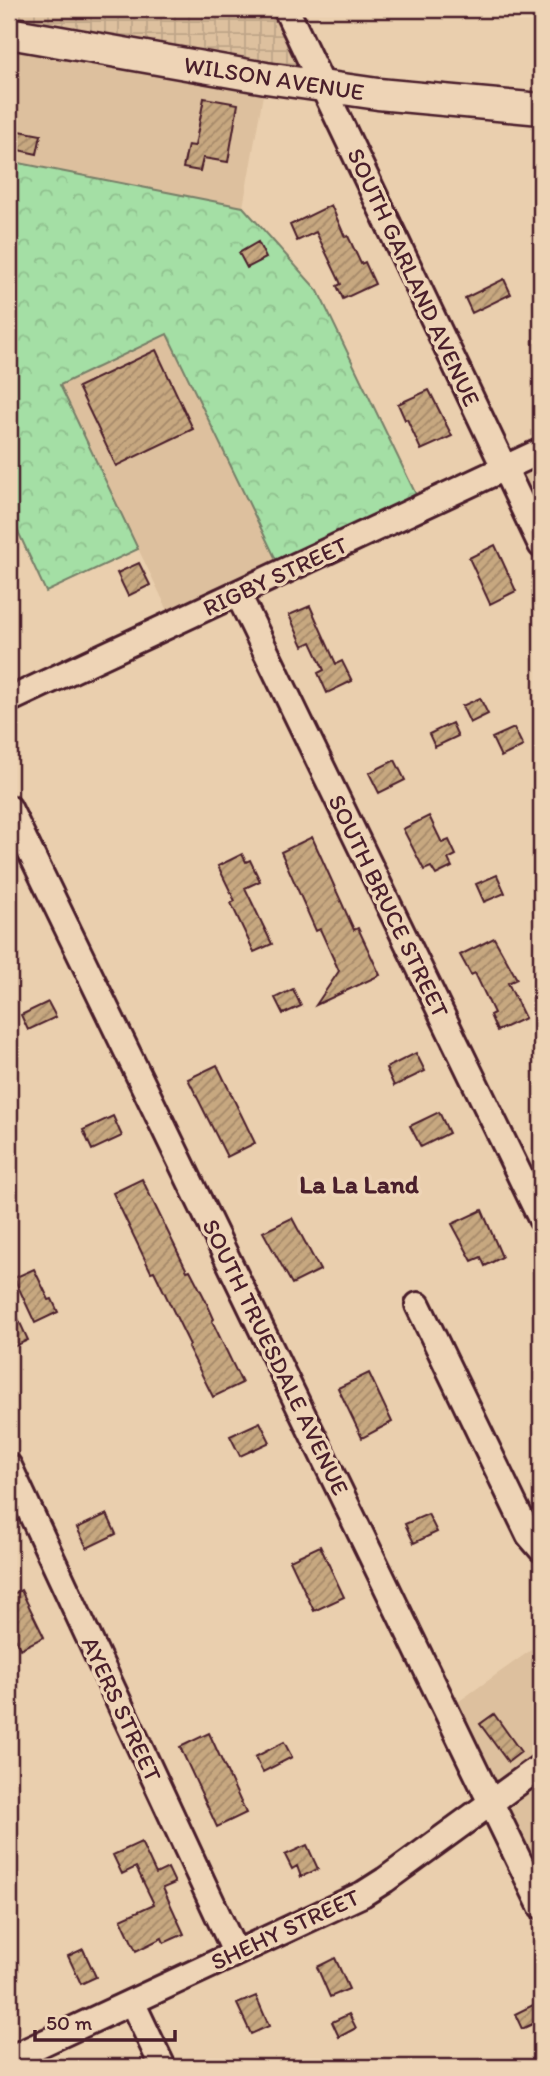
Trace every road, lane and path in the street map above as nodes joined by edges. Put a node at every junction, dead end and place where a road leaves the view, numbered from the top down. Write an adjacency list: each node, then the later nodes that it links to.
1 (286, 9): 3 (street, SOUTH GARLAND AVENUE)
2 (9, 33): 3 (main road, WILSON AVENUE)
3 (323, 86): 4 (main road, WILSON AVENUE); 6 (street, SOUTH GARLAND AVENUE)
4 (541, 109)
5 (541, 451): 6 (street, RIGBY STREET)
6 (504, 469): 7 (street, SOUTH GARLAND AVENUE); 8 (street, RIGBY STREET)
7 (541, 545)
8 (238, 594): 9 (street, RIGBY STREET); 11 (street, SOUTH BRUCE STREET)
9 (9, 700)
10 (9, 808): 16 (street, SOUTH TRUESDALE AVENUE)
11 (541, 1219)
12 (418, 1306): 14 (street)
13 (9, 1466): 18 (street, AYERS STREET)
14 (541, 1549)
15 (541, 1766): 16 (street, SHEHY STREET)
16 (493, 1802): 17 (street, SOUTH TRUESDALE AVENUE); 18 (street, SHEHY STREET)
17 (541, 1906)
18 (235, 1952): 19 (street, SHEHY STREET)
19 (132, 2002): 20 (street, SHEHY STREET); 21 (street)
20 (9, 2059)
21 (163, 2067)

